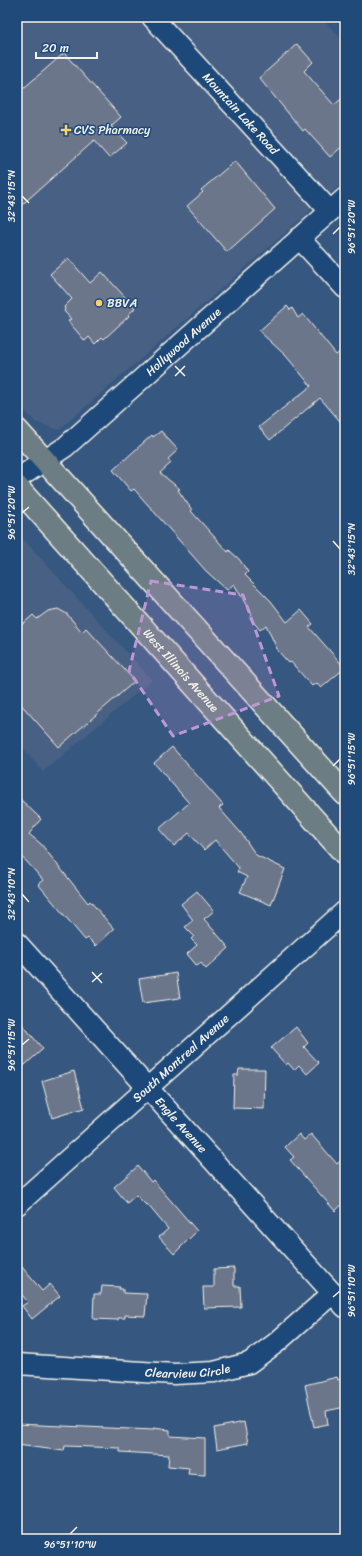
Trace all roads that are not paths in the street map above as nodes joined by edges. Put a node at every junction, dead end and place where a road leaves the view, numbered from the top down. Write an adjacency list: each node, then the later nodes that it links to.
1 (152, 17): 3 (street, Mountain Lake Road)
2 (345, 198): 3 (street, Hollywood Avenue)
3 (330, 211): 4 (street, Hollywood Avenue)
4 (299, 238): 5 (street); 7 (street, Hollywood Avenue)
5 (345, 288)
6 (17, 430): 7 (main road)
7 (45, 460): 8 (street, Hollywood Avenue); 10 (main road)
8 (17, 479)
9 (17, 487): 11 (main road, West Illinois Avenue)
10 (345, 794)
11 (345, 854)
12 (345, 911): 14 (street, South Montreal Avenue)
13 (17, 943): 14 (street, Engle Avenue)
14 (148, 1088): 15 (street, South Montreal Avenue); 16 (street, Engle Avenue)
15 (17, 1205)
16 (339, 1300): 17 (street, Clearview Circle)
17 (17, 1364)

